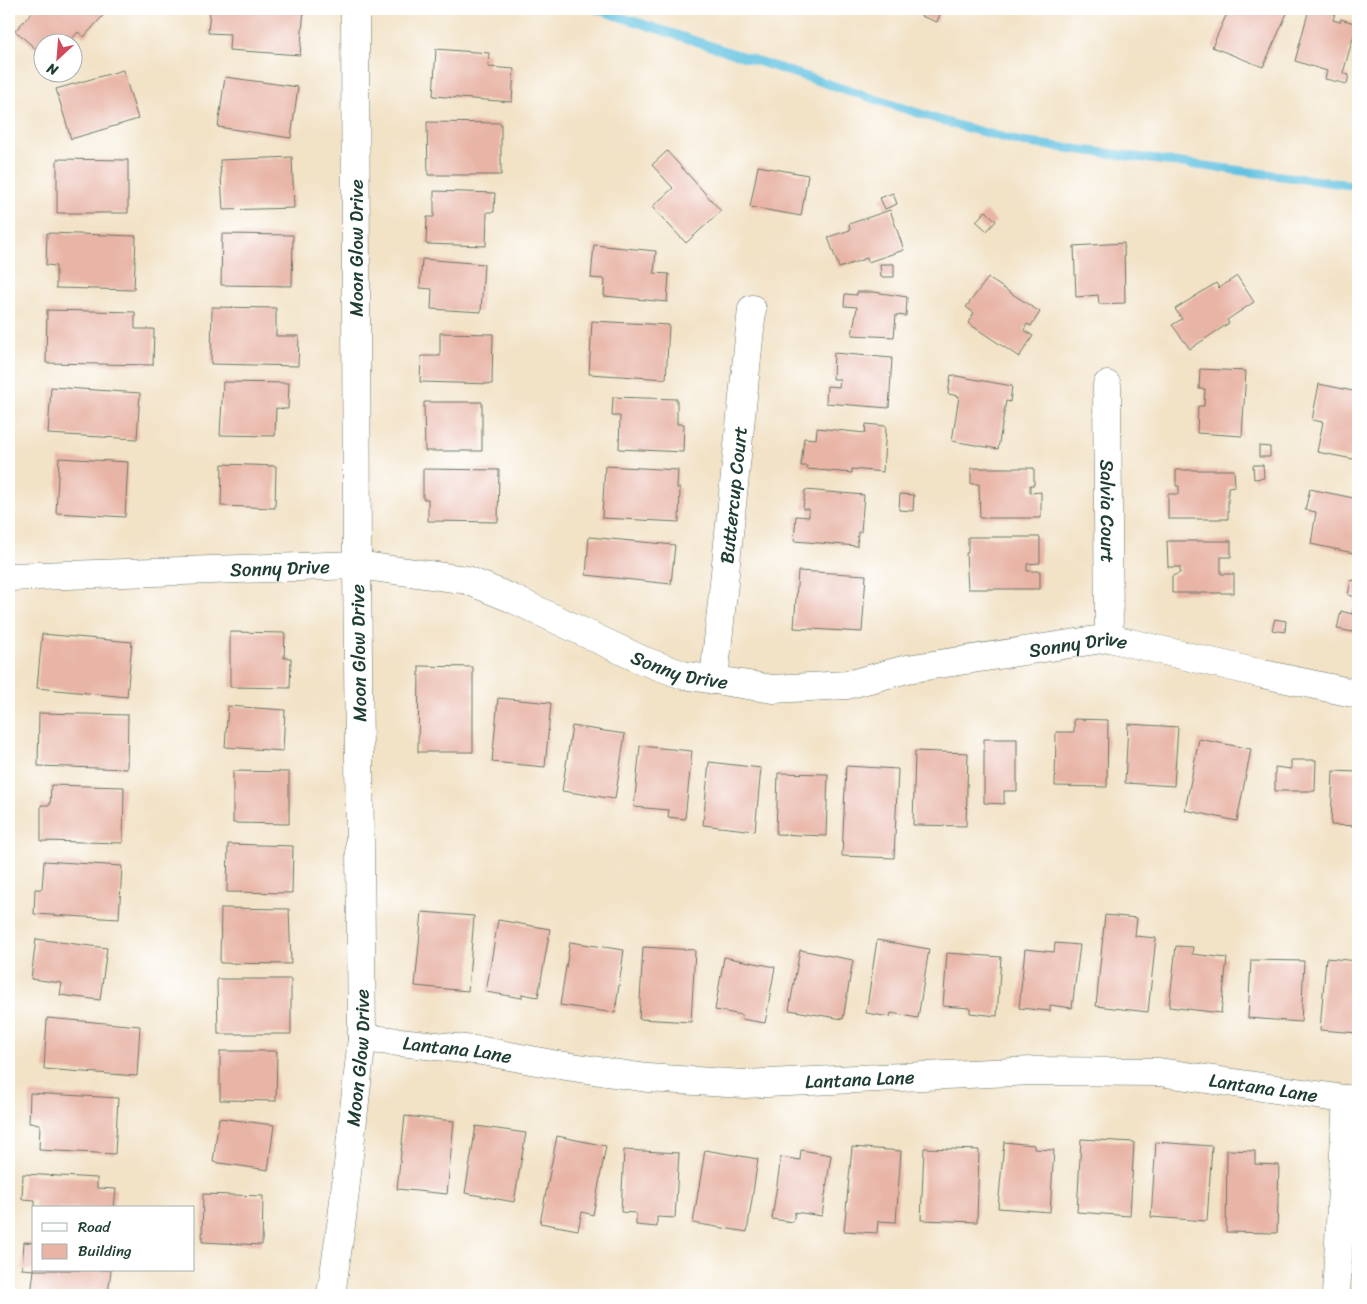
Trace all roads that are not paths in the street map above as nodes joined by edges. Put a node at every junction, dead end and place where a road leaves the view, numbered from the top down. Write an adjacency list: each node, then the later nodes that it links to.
1 (355, 9): 4 (street, Moon Glow Drive)
2 (752, 309): 7 (street, Buttercup Court)
3 (1107, 385): 6 (street, Salvia Court)
4 (357, 565): 5 (street, Sonny Drive); 7 (street, Sonny Drive); 9 (street, Moon Glow Drive)
5 (9, 577)
6 (1110, 638): 7 (street, Sonny Drive); 8 (street, Sonny Drive)
7 (714, 680)
8 (1358, 694)
9 (362, 1038): 10 (street, Lantana Lane); 11 (street, Moon Glow Drive)
10 (1352, 1100): 12 (street)
11 (331, 1295)
12 (1336, 1295)

